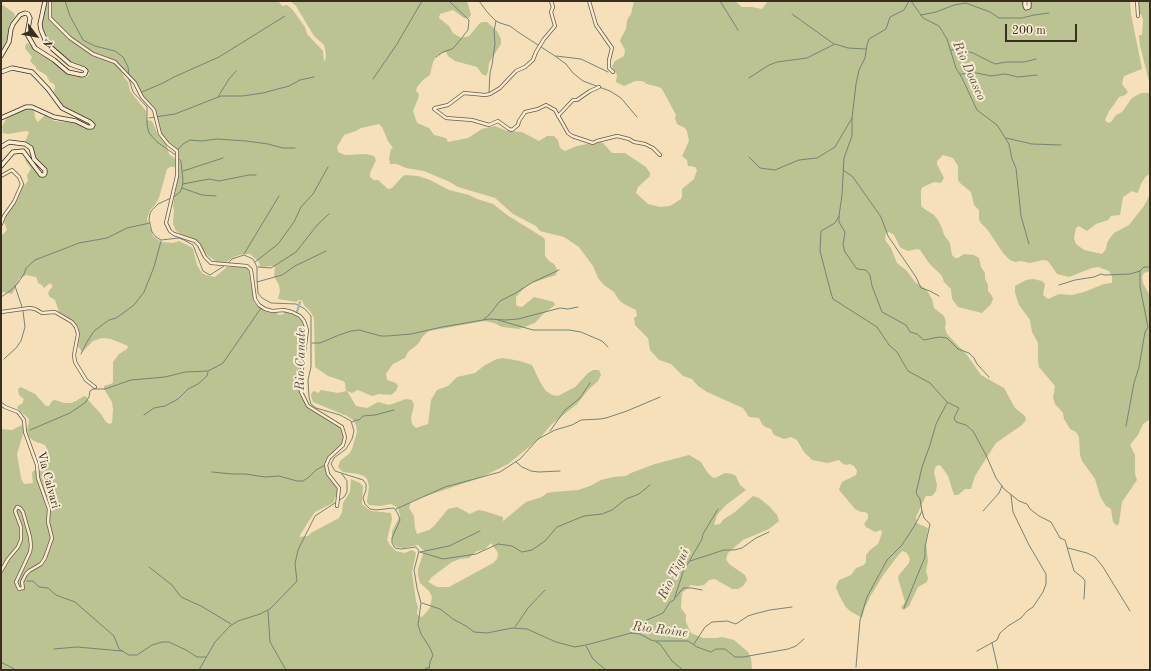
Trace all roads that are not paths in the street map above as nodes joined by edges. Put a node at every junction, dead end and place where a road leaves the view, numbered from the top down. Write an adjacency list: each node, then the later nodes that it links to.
1 (45, 1): 9 (main road)
2 (50, 1): 23 (street)
3 (551, 1): 13 (street)
4 (589, 1): 11 (street)
5 (1025, 1): 6 (main road)
6 (1029, 1)
7 (1137, 1): 8 (street)
8 (1138, 16)
9 (1, 56)
10 (1, 72): 14 (main road)
11 (613, 72)
12 (599, 87): 13 (street)
13 (558, 116): 16 (street)
14 (1, 118)
15 (1, 147): 17 (main road)
16 (660, 155)
17 (1, 166)
18 (1, 176): 19 (street)
19 (1, 224)
20 (1, 312): 21 (street)
21 (95, 387)
22 (1, 404): 24 (street, Via Calvari)
23 (337, 506)
24 (1, 571)

